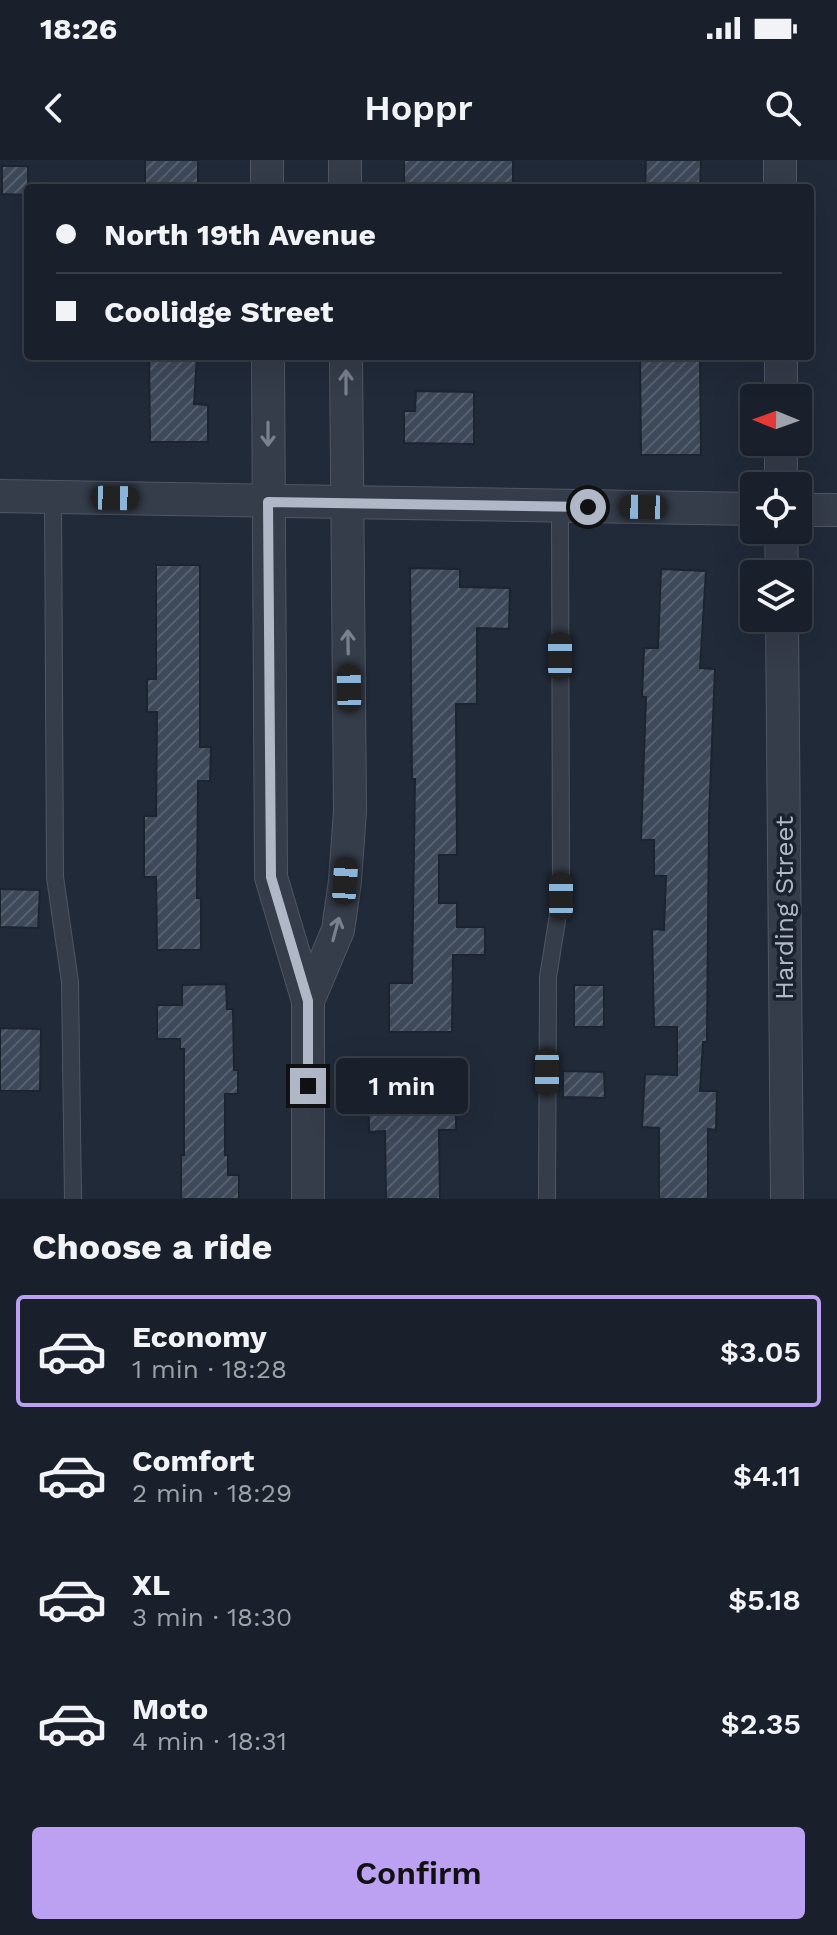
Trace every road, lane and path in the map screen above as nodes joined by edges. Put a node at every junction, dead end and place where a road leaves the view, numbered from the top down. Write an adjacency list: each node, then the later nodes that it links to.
1 (267, 160): 4 (street)
2 (345, 160): 5 (street)
3 (780, 160): 6 (street)
4 (267, 184)
5 (345, 184)
6 (780, 184)
7 (268, 360): 13 (street, one-way to 13)
8 (346, 360): 14 (street, one-way to 8)
9 (781, 360): 10 (street)
10 (781, 384)
11 (0, 496): 12 (street)
12 (53, 497): 13 (street); 21 (lane)
13 (268, 502): 14 (street); 20 (street)
14 (346, 502): 15 (street); 20 (street, one-way to 14)
15 (560, 506): 16 (street); 23 (lane)
16 (740, 509)
17 (812, 510): 18 (street)
18 (837, 510)
19 (782, 632): 24 (street, Harding Street)
20 (308, 1001): 22 (street)
21 (73, 1199)
22 (308, 1199)
23 (547, 1199)
24 (787, 1199)

